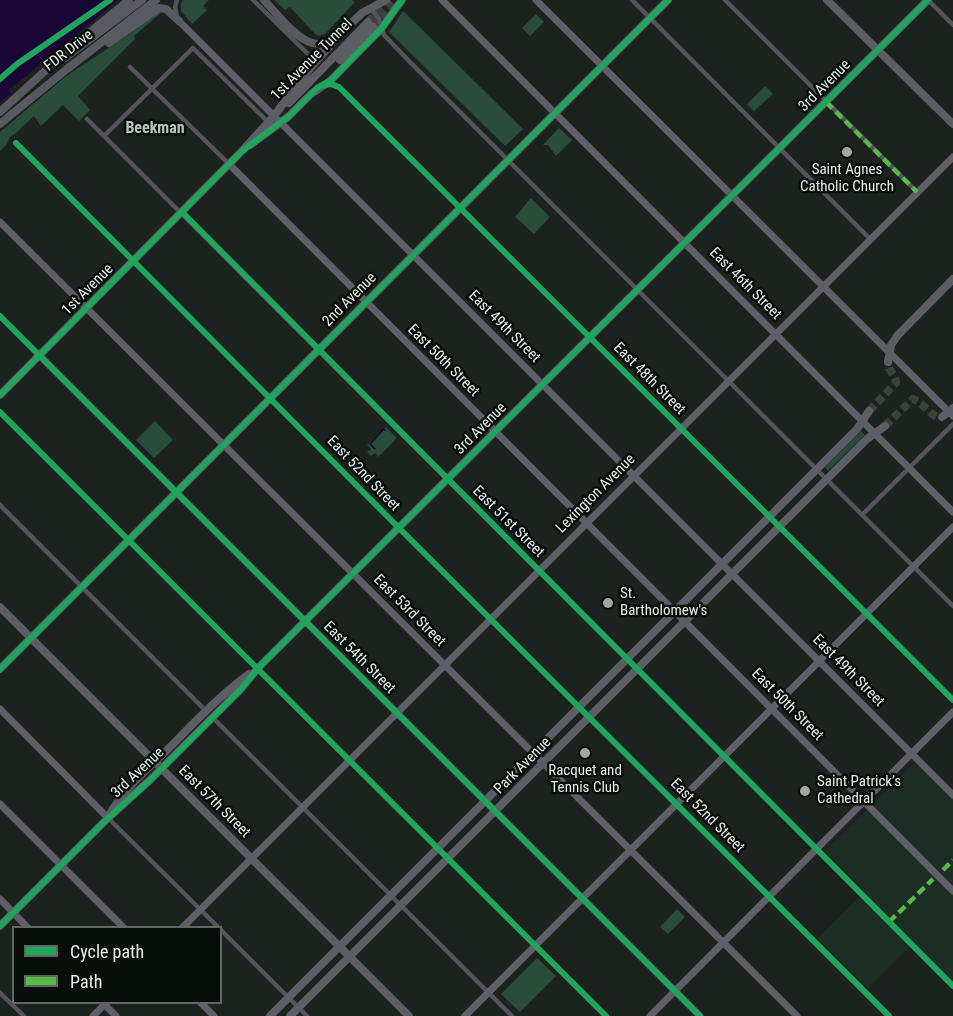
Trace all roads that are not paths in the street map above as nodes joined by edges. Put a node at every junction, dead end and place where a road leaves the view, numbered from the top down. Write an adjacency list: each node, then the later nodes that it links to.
1 (129, 0): 27 (highway, FDR Drive)
2 (142, 0): 27 (highway)
3 (156, 0): 24 (highway, FDR Drive)
4 (177, 0): 18 (street)
5 (253, 0): 22 (street)
6 (264, 0): 22 (highway)
7 (386, 0): 16 (main road, 1st Avenue)
8 (402, 0): 19 (main road, 1st Avenue)
9 (442, 0): 32 (main road, East 46th Street)
10 (536, 0): 25 (main road)
11 (632, 0): 17 (street)
12 (668, 0): 17 (main road, 2nd Avenue)
13 (725, 0): 30 (street)
14 (827, 0): 23 (main road)
15 (928, 0): 20 (street); 23 (main road, 3rd Avenue)
16 (371, 9): 19 (street); 21 (main road, 1st Avenue)
17 (650, 18): 25 (main road, 2nd Avenue); 40 (street)
18 (179, 21): 24 (highway); 34 (main road, East 49th Street)
19 (374, 26): 28 (main road, 1st Avenue); 34 (main road, 1st Avenue Tunnel); 43 (street)
20 (953, 26)
21 (345, 29): 22 (street); 34 (main road, 1st Avenue)
22 (325, 43)
23 (878, 50): 30 (main road, 3rd Avenue); 37 (main road)
24 (82, 57): 36 (highway, FDR Drive)
25 (602, 65): 32 (main road, 2nd Avenue); 46 (main road)
26 (130, 67): 29 (street, East 50th Street)
27 (49, 68): 31 (highway, FDR Drive)
28 (324, 85): 34 (main road, 1st Avenue); 47 (street, East 48th Street)
29 (152, 89): 35 (street); 38 (street); 44 (street, East 50th Street)
30 (826, 102): 40 (main road, 3rd Avenue); 45 (street)
31 (0, 112)
32 (554, 113): 43 (main road, 2nd Avenue); 51 (main road, East 46th Street)
33 (87, 118): 38 (street, East 51st Street)
34 (277, 119): 35 (main road, 1st Avenue); 41 (main road, 1st Avenue); 52 (main road, East 49th Street)
35 (268, 122): 41 (main road, 1st Avenue)
36 (0, 124)
37 (953, 124)
38 (105, 135): 48 (street, East 51st Street)
39 (16, 143): 53 (street, East 52nd Street)
40 (780, 148): 46 (main road, 3rd Avenue); 50 (street)
41 (242, 151): 44 (main road, 1st Avenue)
42 (953, 157): 45 (main road, Lexington Avenue)
43 (508, 160): 47 (main road, 2nd Avenue); 56 (street)
44 (229, 164): 48 (main road, 1st Avenue); 57 (main road, East 50th Street)
45 (917, 192): 50 (main road, Lexington Avenue)
46 (732, 196): 51 (main road, 3rd Avenue); 55 (main road)
47 (460, 207): 52 (main road, 2nd Avenue); 61 (street, East 48th Street)
48 (182, 212): 53 (main road, 1st Avenue); 62 (street, East 51st Street)
49 (0, 222): 58 (main road, East 53rd Street)
50 (870, 239): 55 (main road, Lexington Avenue)
51 (684, 243): 56 (main road, 3rd Avenue); 60 (main road, East 46th Street)
52 (413, 255): 57 (main road, 2nd Avenue); 66 (main road, East 49th Street)
53 (134, 260): 58 (main road, 1st Avenue); 68 (street, East 52nd Street)
54 (953, 279): 64 (main road, bridge)
55 (823, 286): 60 (main road, Lexington Avenue); 72 (main road)
56 (637, 290): 61 (main road, 3rd Avenue); 65 (street)
57 (366, 302): 62 (main road, 2nd Avenue); 78 (main road, East 50th Street)
58 (87, 308): 63 (main road, 1st Avenue); 80 (main road, East 53rd Street)
59 (0, 316): 63 (street, East 54th Street)
60 (776, 334): 65 (main road, Lexington Avenue); 74 (main road, East 46th Street)
61 (590, 337): 66 (main road, 3rd Avenue); 77 (street, East 48th Street)
62 (318, 349): 68 (main road, 2nd Avenue); 84 (street, East 51st Street)
63 (39, 355): 67 (main road, 1st Avenue); 86 (main road, East 54th Street)
64 (888, 362)
65 (729, 380): 77 (main road, Lexington Avenue); 82 (street)
66 (543, 384): 78 (main road, 3rd Avenue); 83 (main road, East 49th Street)
67 (0, 395)
68 (271, 398): 80 (main road, 2nd Avenue); 94 (street, East 52nd Street)
69 (953, 408): 73 (main road, bridge)
70 (869, 411): 74 (main road, Park Avenue)
71 (0, 412): 95 (street)
72 (953, 416)
73 (942, 417)
74 (862, 421): 79 (main road, East 46th Street); 82 (main road, Park Avenue)
75 (953, 424): 81 (street)
76 (885, 426): 79 (main road, Park Avenue)
77 (680, 429): 83 (main road, Lexington Avenue); 90 (street, East 48th Street)
78 (495, 432): 84 (main road, 3rd Avenue); 91 (main road, East 50th Street)
79 (875, 434): 81 (main road, East 46th Street); 85 (main road, Park Avenue)
80 (224, 445): 86 (main road, 2nd Avenue); 99 (main road, East 53rd Street)
81 (909, 468): 88 (main road, East 46th Street); 89 (street)
82 (816, 470): 85 (street); 90 (main road, Park Avenue)
83 (634, 475): 91 (main road, Lexington Avenue); 96 (main road, East 49th Street)
84 (448, 479): 94 (main road, 3rd Avenue); 98 (street, East 51st Street)
85 (826, 480): 89 (street); 92 (main road, Park Avenue)
86 (177, 491): 95 (main road, 2nd Avenue); 107 (main road, East 54th Street)
87 (0, 505): 101 (street)
88 (953, 512)
89 (862, 515): 97 (street)
90 (769, 517): 92 (street, East 48th Street); 96 (main road, Park Avenue)
91 (586, 523): 98 (main road, Lexington Avenue); 104 (main road, East 50th Street)
92 (779, 527): 100 (main road, Park Avenue); 105 (street, East 48th Street)
93 (953, 527): 97 (main road)
94 (399, 528): 99 (main road, 3rd Avenue); 106 (street, East 52nd Street)
95 (129, 541): 101 (main road, 2nd Avenue); 113 (street)
96 (722, 564): 100 (main road, East 49th Street); 104 (main road, Park Avenue)
97 (914, 567): 102 (street); 105 (main road)
98 (539, 570): 106 (main road, Lexington Avenue); 110 (street, East 51st Street)
99 (353, 574): 107 (main road, 3rd Avenue); 112 (main road, East 53rd Street)
100 (732, 574): 108 (main road, Park Avenue); 111 (main road, East 49th Street)
101 (82, 587): 109 (main road, 2nd Avenue); 120 (street)
102 (953, 606)
103 (0, 607): 109 (main road, East 57th Street)
104 (675, 611): 108 (main road, East 50th Street); 110 (main road, Park Avenue)
105 (867, 614): 111 (main road); 116 (street, East 48th Street)
106 (491, 618): 112 (main road, Lexington Avenue); 117 (street, East 52nd Street)
107 (305, 621): 113 (main road, 3rd Avenue); 121 (main road, East 54th Street)
108 (685, 621): 115 (main road, Park Avenue); 118 (main road, East 50th Street)
109 (32, 638): 114 (main road, 2nd Avenue); 129 (main road, East 57th Street)
110 (627, 659): 115 (street, East 51st Street); 117 (main road, Park Avenue)
111 (819, 661): 118 (main road); 126 (main road, East 49th Street)
112 (444, 665): 121 (main road, Lexington Avenue); 125 (main road, East 53rd Street)
113 (258, 668): 120 (main road, 3rd Avenue); 123 (main road, 3rd Avenue); 128 (street)
114 (0, 669)
115 (637, 669): 124 (main road, Park Avenue); 127 (street, East 51st Street)
116 (953, 700)
117 (579, 707): 124 (street, East 52nd Street); 125 (main road, Park Avenue)
118 (772, 708): 127 (main road); 136 (main road, East 50th Street)
119 (0, 709): 141 (main road)
120 (206, 711): 123 (street); 129 (main road, 3rd Avenue)
121 (397, 712): 128 (main road, Lexington Avenue); 135 (main road, East 54th Street)
122 (953, 712): 126 (main road)
123 (213, 717): 131 (main road, 3rd Avenue); 139 (street)
124 (589, 717): 130 (main road, Park Avenue); 137 (street, East 52nd Street)
125 (533, 753): 130 (main road, East 53rd Street); 135 (main road, Park Avenue)
126 (912, 754): 134 (main road, East 49th Street); 136 (main road)
127 (724, 756): 137 (main road); 143 (street, East 51st Street)
128 (349, 760): 139 (main road, Lexington Avenue); 142 (street)
129 (155, 762): 131 (main road, East 57th Street); 133 (main road, 3rd Avenue)
130 (543, 763): 140 (main road, Park Avenue); 144 (main road, East 53rd Street)
131 (162, 768): 132 (main road, 3rd Avenue); 145 (main road, East 57th Street)
132 (150, 780): 133 (main road); 141 (main road, 3rd Avenue)
133 (131, 786): 141 (main road, 3rd Avenue)
134 (953, 795)
135 (485, 801): 140 (main road, East 54th Street); 142 (main road, Park Avenue)
136 (865, 802): 143 (main road); 148 (main road, East 50th Street)
137 (677, 803): 144 (main road); 150 (street, East 52nd Street)
138 (0, 804): 147 (main road)
139 (302, 807): 145 (main road, Lexington Avenue); 149 (street)
140 (495, 811): 146 (main road, Park Avenue); 151 (main road, East 54th Street)
141 (108, 818): 147 (main road, 3rd Avenue); 154 (street)
142 (437, 849): 146 (street); 149 (main road, Park Avenue)
143 (816, 849): 150 (main road); 166 (street, East 51st Street)
144 (631, 850): 151 (main road); 162 (main road, East 53rd Street)
145 (251, 858): 154 (main road, Lexington Avenue); 163 (main road, East 57th Street)
146 (447, 859): 153 (main road, Park Avenue); 164 (street)
147 (61, 865): 155 (main road, 3rd Avenue); 158 (main road)
148 (953, 891)
149 (390, 896): 153 (street); 163 (main road, Park Avenue)
150 (770, 896): 162 (main road); 189 (street, East 52nd Street)
151 (582, 898): 164 (main road); 167 (main road, East 54th Street)
152 (0, 899): 155 (main road)
153 (400, 906): 165 (main road, Park Avenue); 168 (street)
154 (200, 909): 159 (main road, Lexington Avenue); 160 (street)
155 (14, 913): 156 (main road, 3rd Avenue); 157 (main road)
156 (0, 926)
157 (27, 926)
158 (123, 926)
159 (183, 926)
160 (218, 926)
161 (222, 930): 170 (street)
162 (723, 942): 167 (main road); 188 (main road, East 53rd Street)
163 (340, 946): 165 (main road, East 57th Street); 170 (main road, Park Avenue)
164 (535, 946): 168 (main road); 185 (street)
165 (350, 956): 174 (main road, Park Avenue); 182 (main road, East 57th Street)
166 (953, 986)
167 (675, 991): 186 (main road); 187 (main road, East 54th Street)
168 (488, 992): 183 (main road); 184 (street)
169 (0, 993): 175 (street)
170 (288, 997): 174 (street); 179 (main road, Park Avenue)
171 (104, 1004): 176 (main road)
172 (106, 1004): 177 (main road)
173 (202, 1004): 178 (main road)
174 (299, 1007): 180 (main road, Park Avenue); 181 (street)
175 (24, 1016)
176 (93, 1016)
177 (116, 1016)
178 (214, 1016)
179 (270, 1016)
180 (290, 1016)
181 (307, 1016)
182 (410, 1016)
183 (465, 1016)
184 (512, 1016)
185 (606, 1016)
186 (650, 1016)
187 (700, 1016)
188 (796, 1016)
189 (889, 1016)

